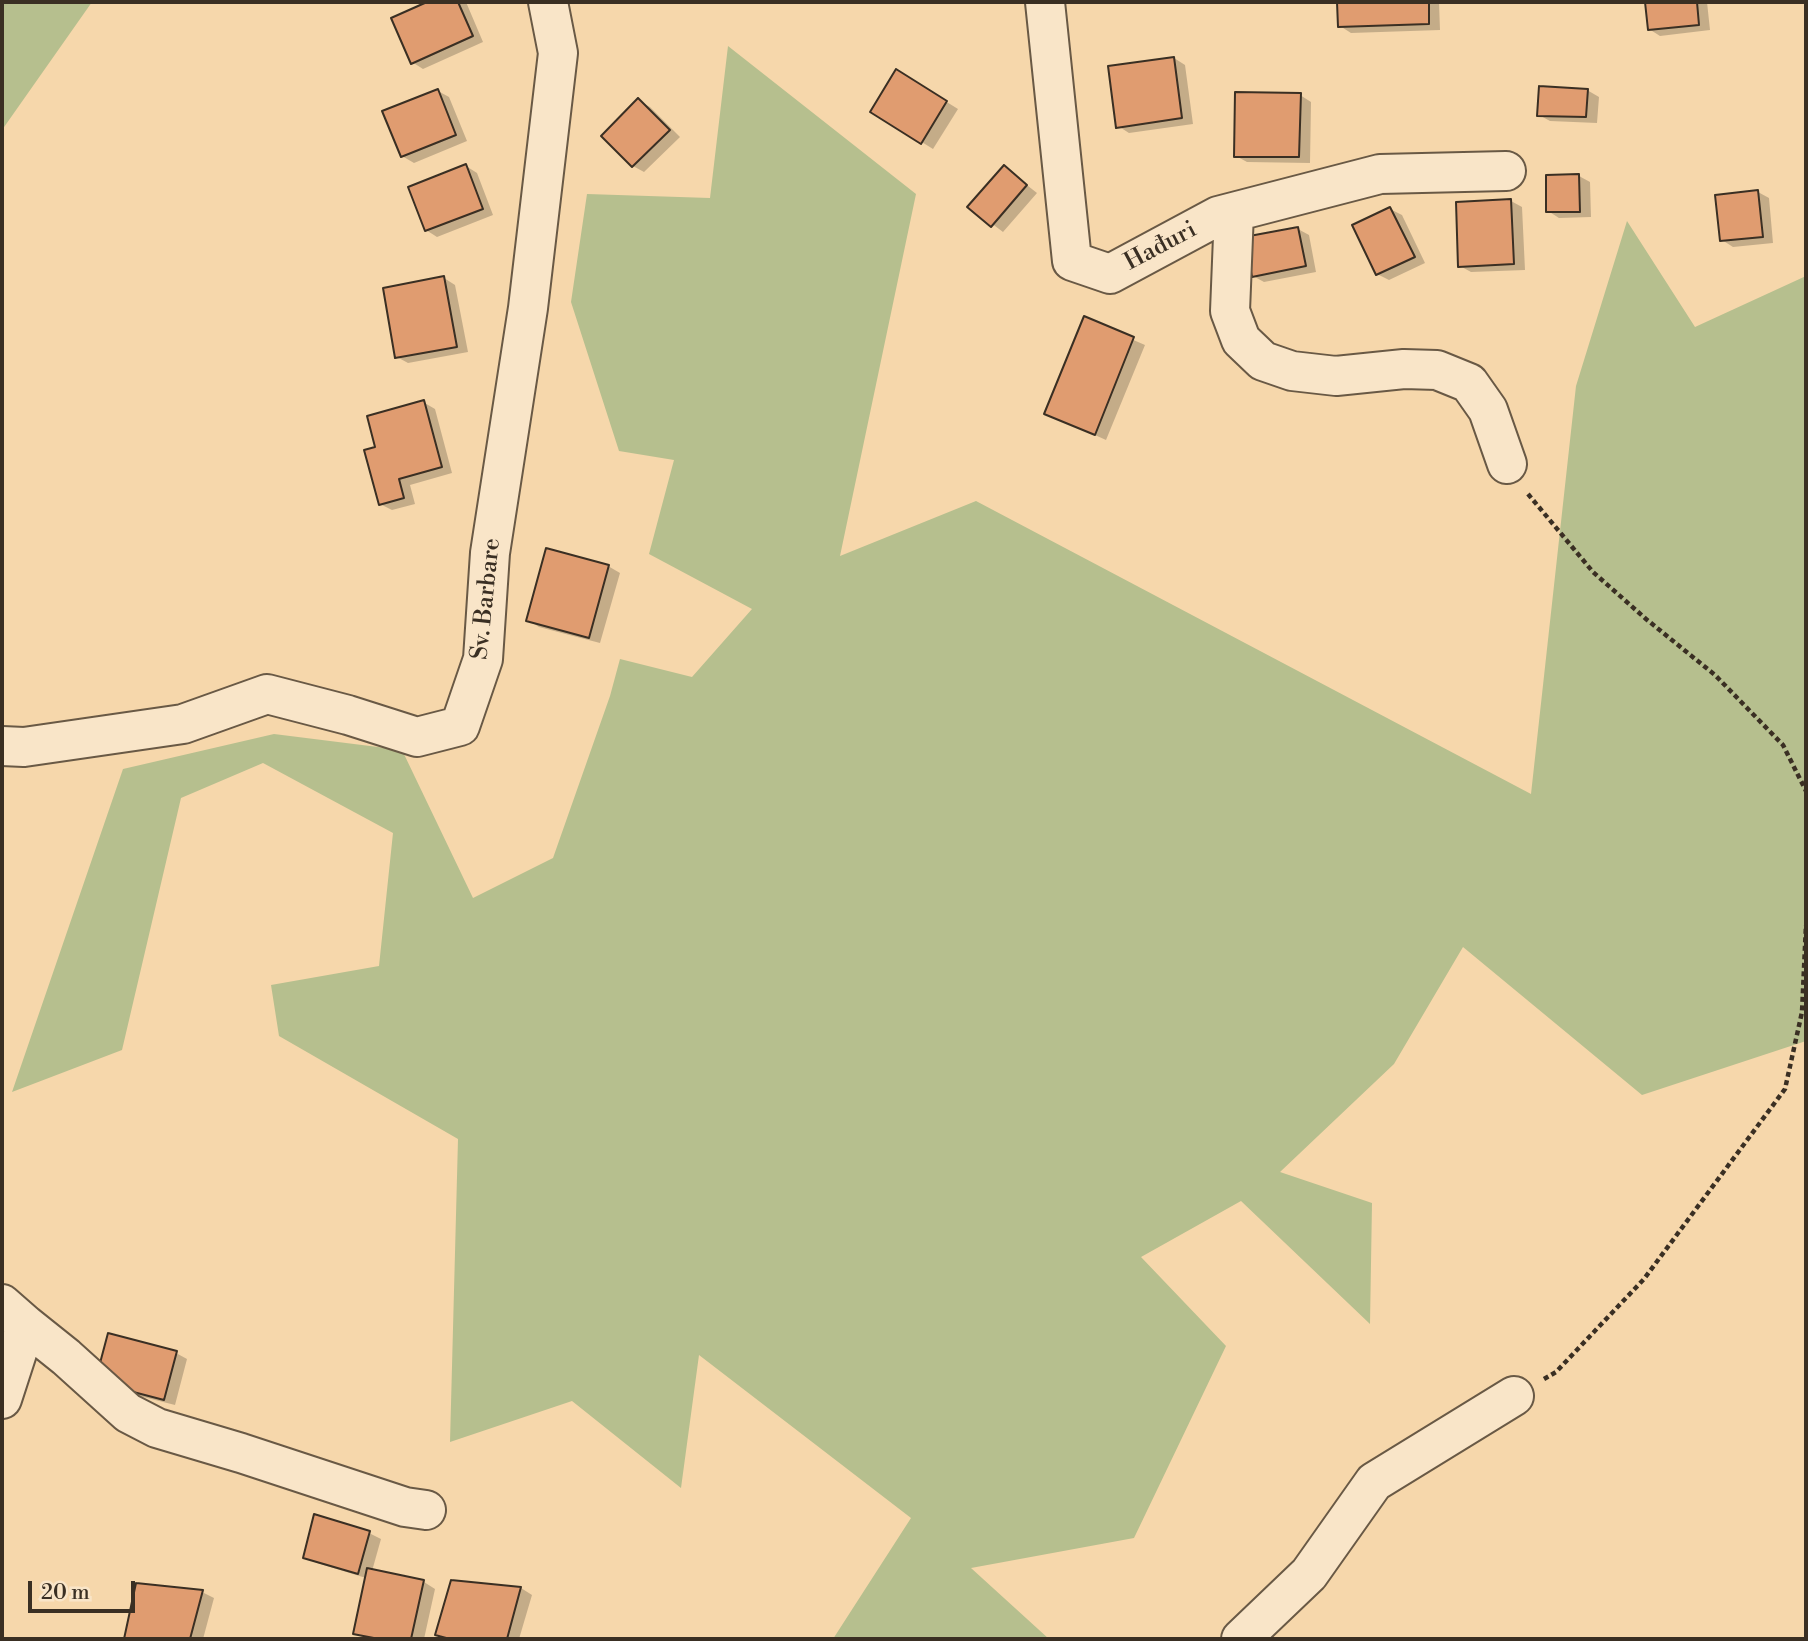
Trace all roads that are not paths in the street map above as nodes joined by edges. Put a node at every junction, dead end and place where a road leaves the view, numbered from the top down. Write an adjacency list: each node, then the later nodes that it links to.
1 (548, 2): 6 (street, Sv. Barbare)
2 (1045, 2): 4 (street, Hađuri)
3 (1506, 171): 4 (street, Hađuri)
4 (1234, 212): 5 (street)
5 (1507, 464)
6 (2, 746)
7 (14, 1315): 9 (street); 10 (street)
8 (1514, 1396): 11 (street)
9 (2, 1399)
10 (426, 1510)
11 (1241, 1639)

